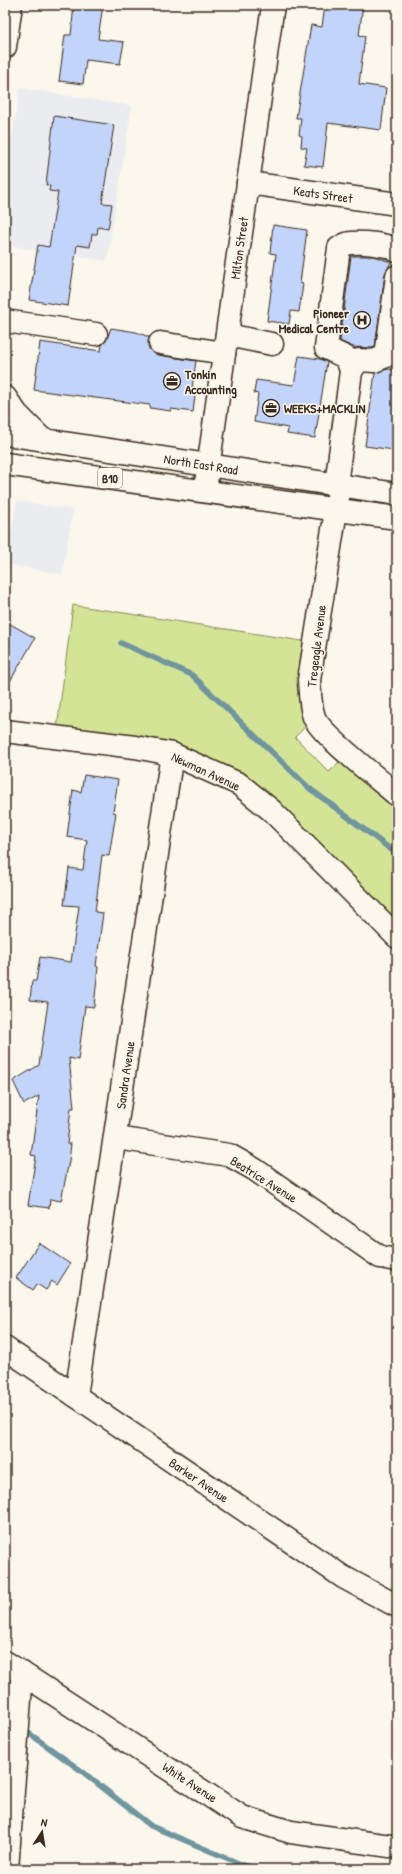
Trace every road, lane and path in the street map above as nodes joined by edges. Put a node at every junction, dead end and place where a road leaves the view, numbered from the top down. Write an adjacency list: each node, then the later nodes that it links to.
1 (11, 5): 3 (street)
2 (273, 5): 4 (street, Milton Street)
3 (5, 47)
4 (248, 183): 5 (street, Keats Street); 11 (street, Milton Street)
5 (397, 204)
6 (397, 251): 13 (street)
7 (397, 276): 13 (street)
8 (5, 321): 9 (street)
9 (96, 334)
10 (160, 343): 11 (street)
11 (226, 344): 12 (street); 18 (street, Milton Street)
12 (272, 344)
13 (351, 371): 19 (street, Tregeagle Avenue)
14 (5, 397): 16 (street)
15 (5, 434): 16 (street, North East Road / B10)
16 (42, 439): 18 (street, North East Road / B10)
17 (5, 464): 20 (street, North East Road / B10)
18 (209, 465): 19 (street, North East Road / B10); 20 (street, Milton Street)
19 (338, 485): 21 (street, North East Road / B10); 22 (street, Tregeagle Avenue)
20 (205, 490): 22 (street, North East Road / B10)
21 (397, 494)
22 (336, 510): 23 (street, North East Road / B10); 26 (street, Tregeagle Avenue)
23 (397, 518)
24 (5, 731): 25 (street, Newman Avenue)
25 (172, 754): 27 (street, Newman Avenue); 28 (street, Sandra Avenue)
26 (397, 795)
27 (397, 937)
28 (116, 1138): 29 (street, Beatrice Avenue); 31 (street, Sandra Avenue)
29 (397, 1260)
30 (5, 1348): 31 (street, Barker Avenue)
31 (76, 1396): 32 (street, Barker Avenue)
32 (397, 1606)
33 (14, 1667): 34 (street, White Avenue); 35 (street)
34 (397, 1847)
35 (7, 1869)

